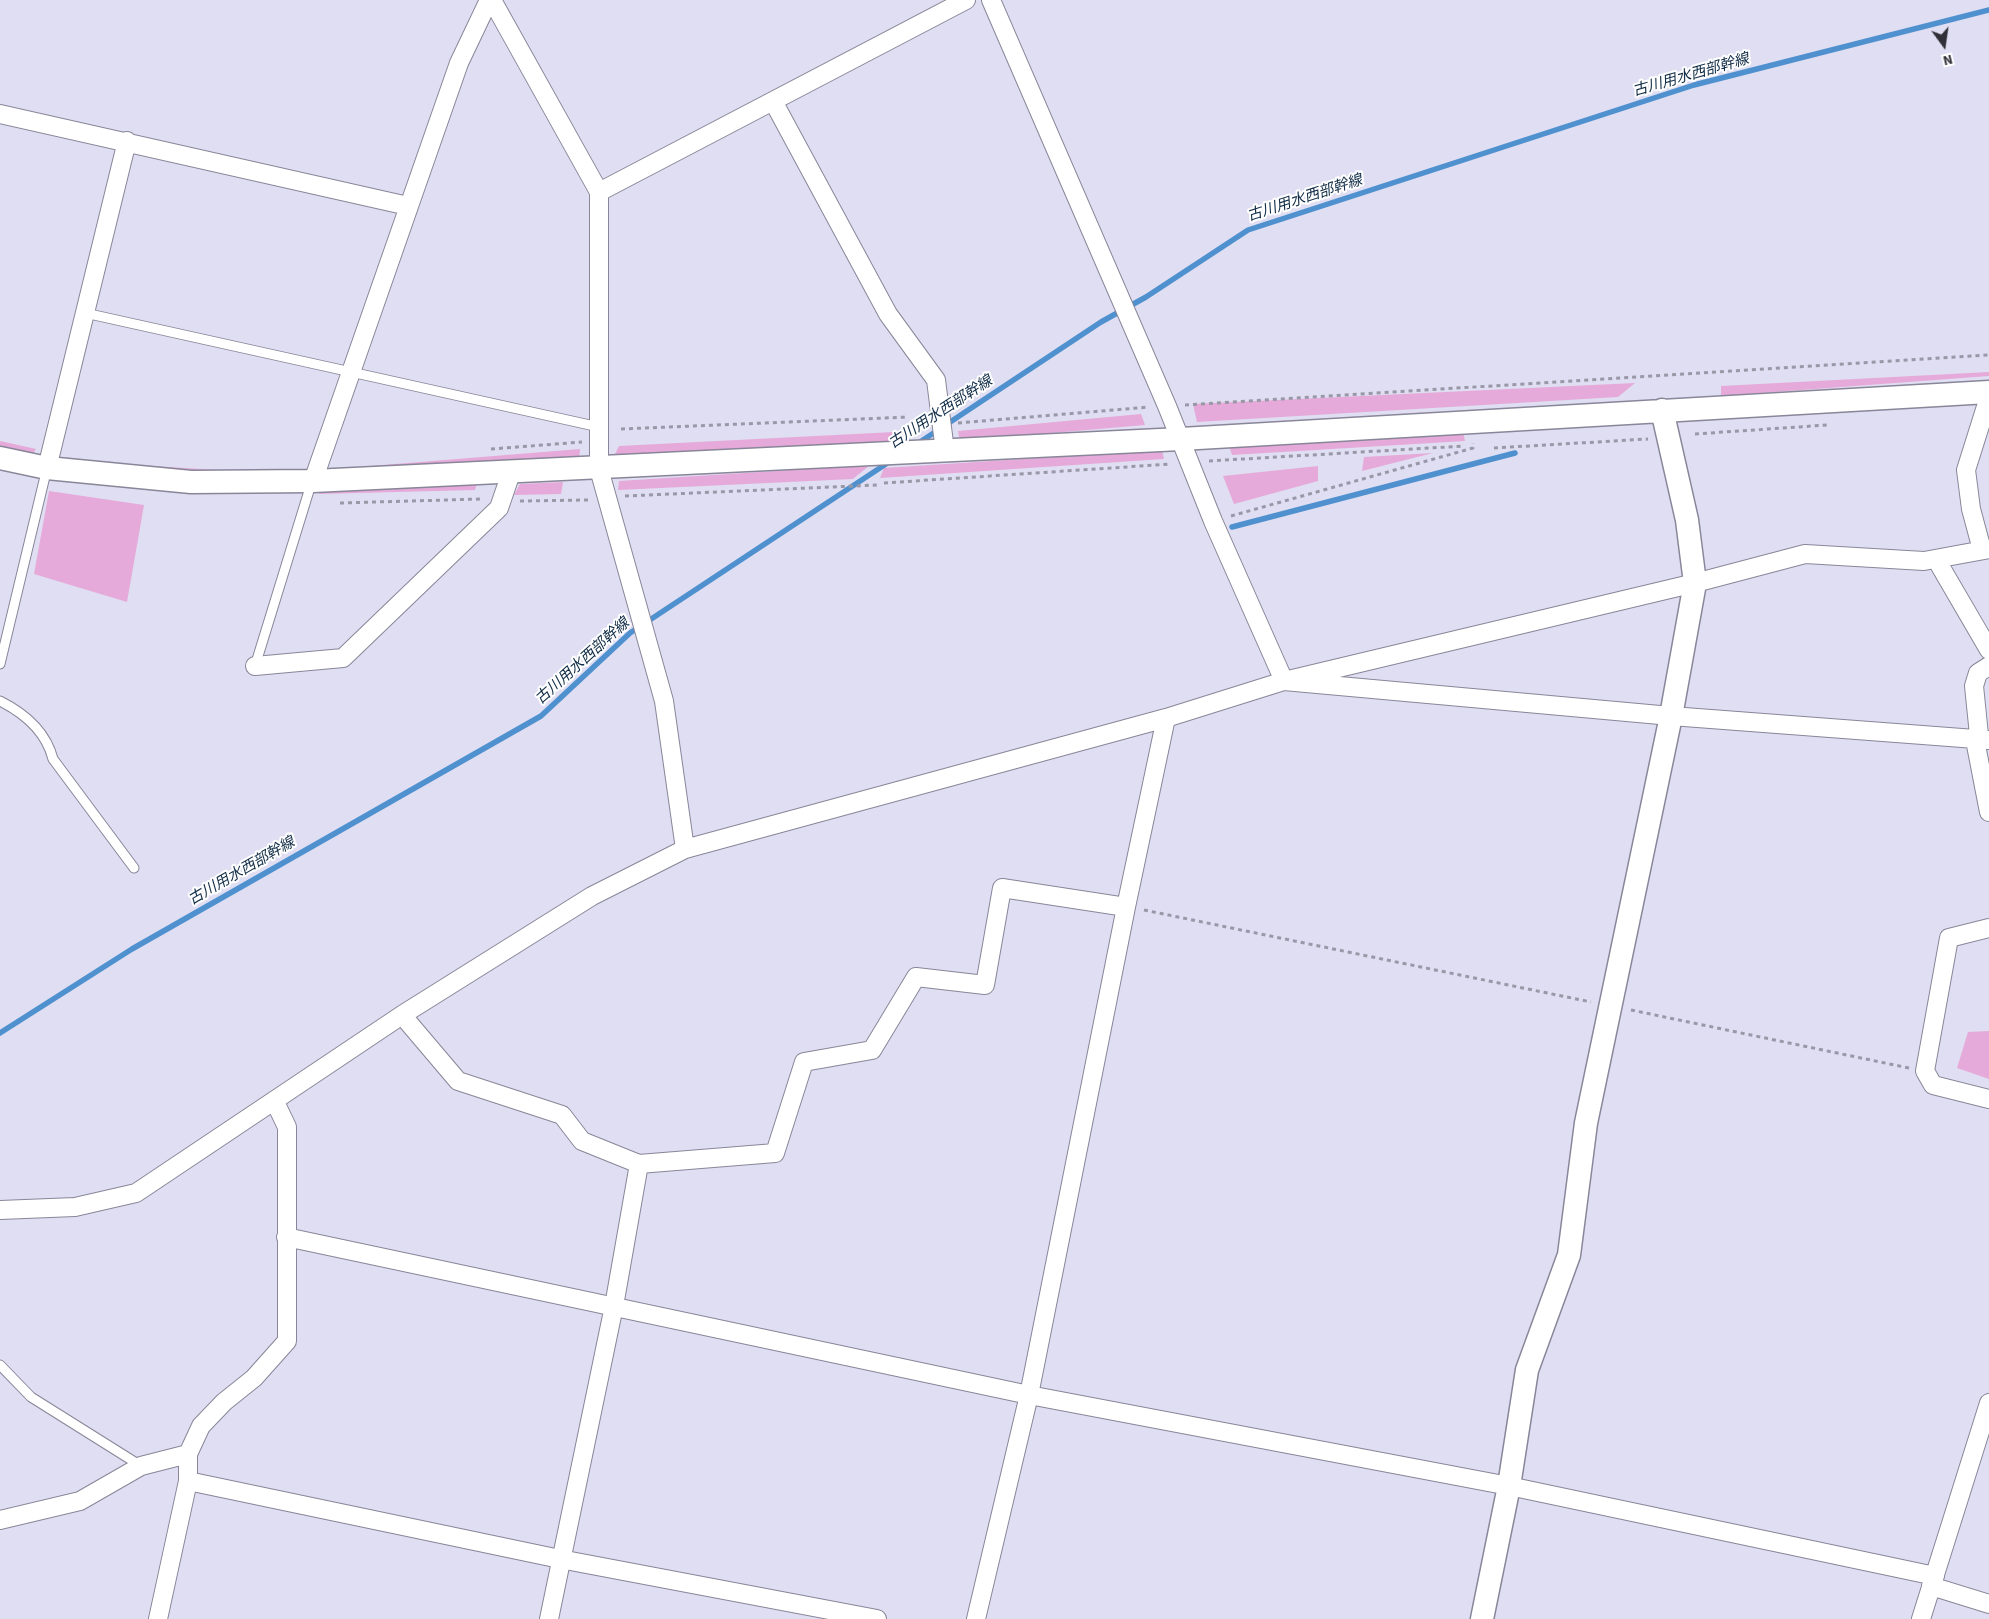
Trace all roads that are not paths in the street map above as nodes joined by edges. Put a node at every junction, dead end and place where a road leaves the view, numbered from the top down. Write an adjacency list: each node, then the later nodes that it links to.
1 (490, 0): 7 (street); 8 (street)
2 (966, 0): 4 (street)
3 (991, 0): 15 (street)
4 (774, 101): 7 (street); 16 (street)
5 (0, 114): 6 (street)
6 (127, 141): 8 (street); 9 (street)
7 (599, 192): 14 (street)
8 (408, 206): 10 (street)
9 (85, 313): 10 (lane); 18 (street)
10 (350, 372): 14 (lane); 21 (street)
11 (1989, 392): 13 (street)
12 (1989, 397): 22 (street)
13 (1662, 410): 15 (street); 24 (street)
14 (599, 427): 19 (street)
15 (1181, 439): 16 (street); 29 (street)
16 (945, 451): 19 (street)
17 (0, 458): 18 (street)
18 (47, 468): 21 (street); 26 (lane)
19 (599, 469): 20 (street); 35 (street)
20 (511, 473): 21 (street); 27 (street)
21 (312, 481): 27 (lane)
22 (1986, 549): 23 (street)
23 (1936, 559): 24 (street); 25 (street)
24 (1695, 583): 29 (street); 31 (street)
25 (1989, 650)
26 (0, 664)
27 (255, 666)
28 (1989, 666): 33 (street)
29 (1284, 681): 31 (street); 32 (street)
30 (0, 701): 36 (lane)
31 (1671, 716): 33 (street); 52 (street)
32 (1166, 718): 35 (street); 37 (street)
33 (1982, 740): 34 (street)
34 (1989, 812)
35 (685, 849): 39 (street)
36 (134, 868)
37 (1126, 907): 42 (street); 47 (street)
38 (1989, 928): 40 (street)
39 (402, 1015): 41 (street); 42 (street)
40 (1989, 1099)
41 (275, 1102): 43 (street); 44 (street)
42 (639, 1164): 45 (street)
43 (0, 1210)
44 (286, 1237): 45 (street); 49 (street)
45 (614, 1306): 47 (street); 54 (street)
46 (0, 1366): 50 (lane)
47 (1029, 1395): 52 (street); 60 (street)
48 (1989, 1403): 55 (street)
49 (188, 1454): 50 (street); 51 (street)
50 (141, 1466): 53 (street)
51 (188, 1481): 54 (street); 57 (street)
52 (1509, 1486): 55 (street); 61 (street)
53 (0, 1520)
54 (560, 1559): 58 (street); 59 (street)
55 (1933, 1581): 56 (street); 62 (street)
56 (1989, 1604)
57 (158, 1619)
58 (549, 1619)
59 (877, 1619)
60 (976, 1619)
61 (1482, 1619)
62 (1921, 1619)

